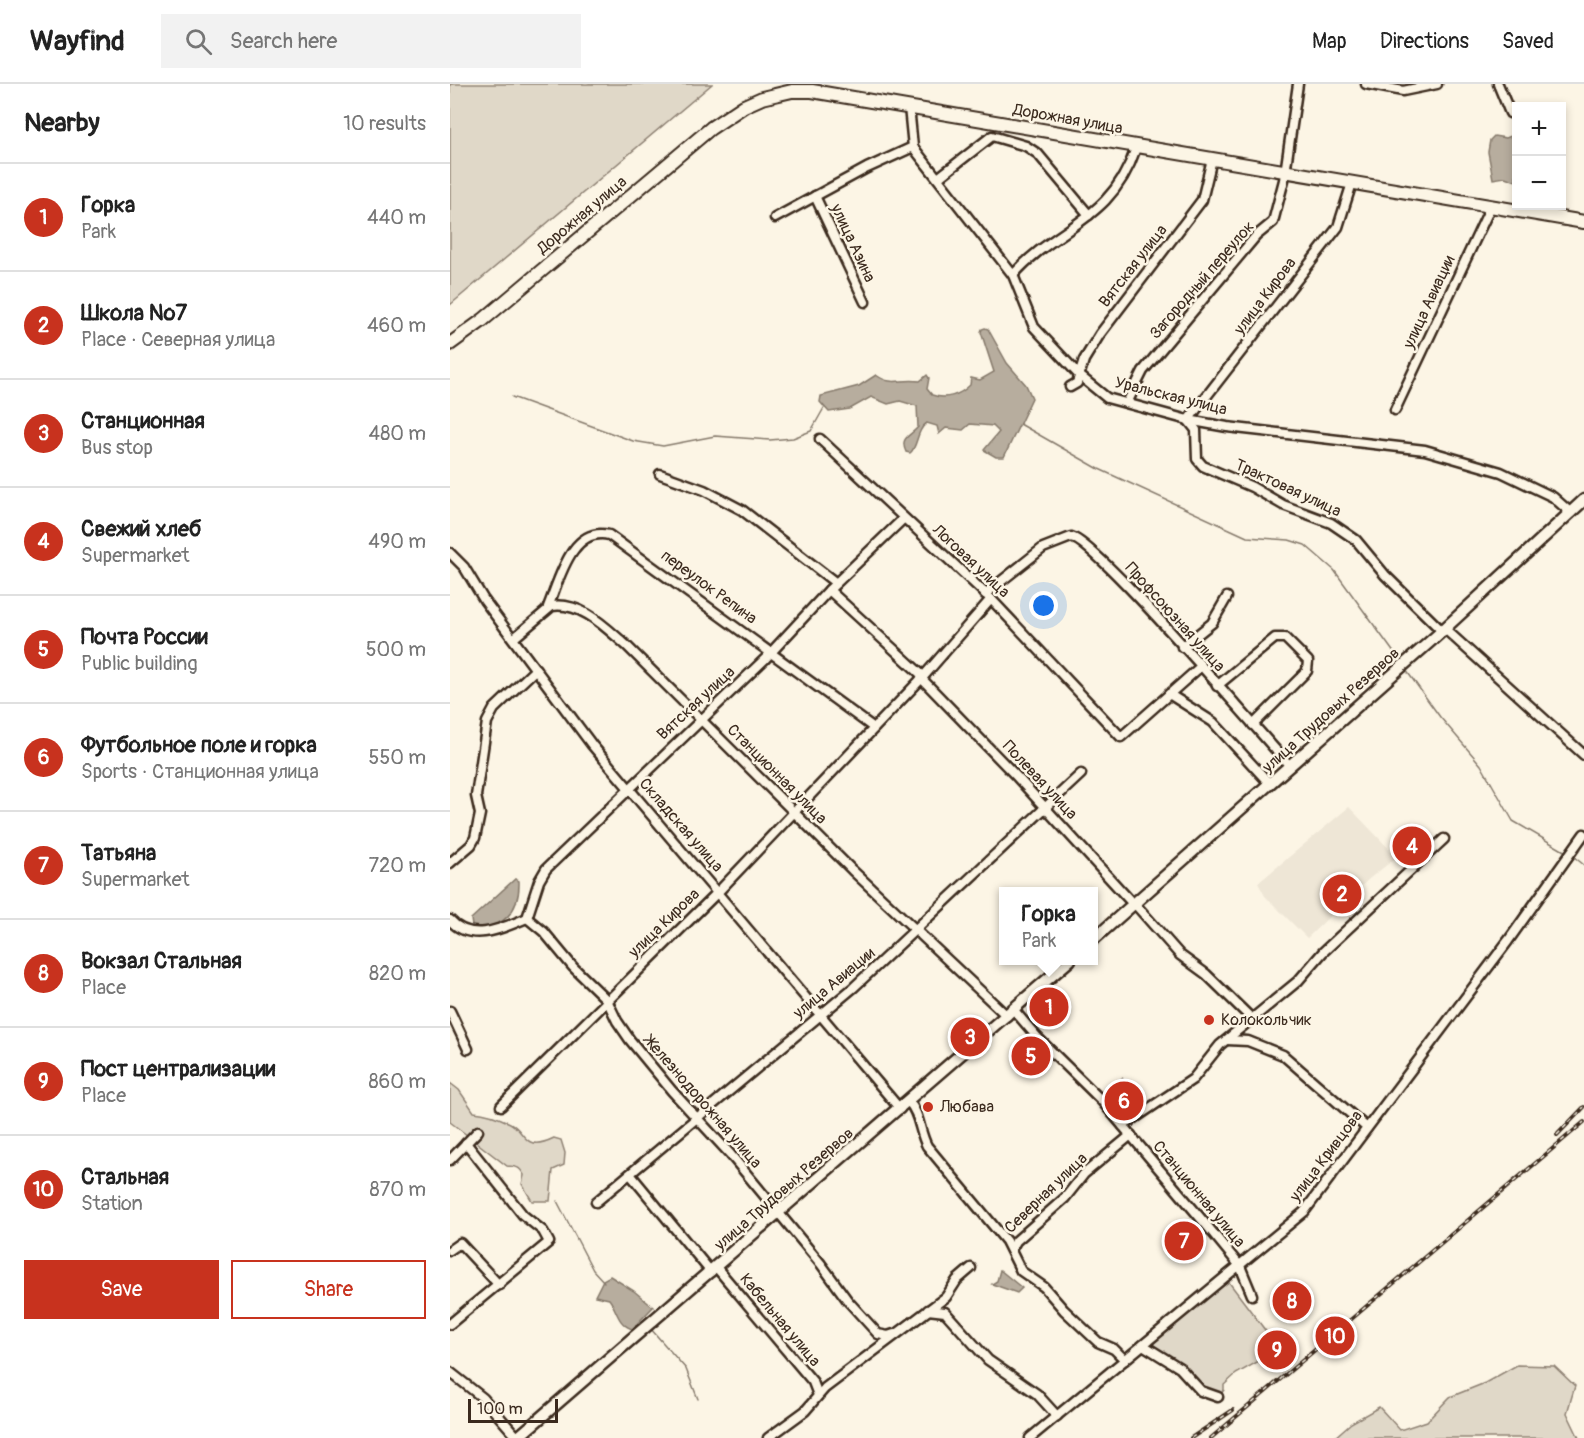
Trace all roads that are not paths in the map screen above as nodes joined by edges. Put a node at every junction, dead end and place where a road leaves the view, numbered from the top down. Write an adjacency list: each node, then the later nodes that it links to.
1 (1298, 84): 12 (street, Загородный переулок)
2 (1366, 84): 3 (street)
3 (1437, 84)
4 (1498, 84): 6 (street)
5 (909, 107): 7 (highway, Дорожная улица); 9 (street); 22 (highway, Дорожная улица)
6 (1510, 113)
7 (996, 122): 8 (street); 10 (highway, Дорожная улица)
8 (992, 136): 13 (street); 17 (street)
9 (913, 147): 13 (street, Уральская улица); 15 (street, улица Азина)
10 (1136, 148): 11 (highway, Дорожная улица); 17 (street)
11 (1212, 159): 12 (highway, Дорожная улица); 23 (street, Вятская улица)
12 (1284, 172): 14 (highway, Дорожная улица); 25 (street, Загородный переулок)
13 (938, 178): 20 (street, Уральская улица)
14 (1352, 183): 16 (highway, Дорожная улица); 27 (street, улица Кирова)
15 (815, 196): 18 (street, улица Азина); 21 (street, улица Азина)
16 (1491, 206): 19 (highway, Дорожная улица); 26 (street, улица Авиации)
17 (1089, 215): 20 (street)
18 (775, 218)
19 (1584, 222)
20 (1013, 275): 23 (street, Уральская улица)
21 (865, 302)
22 (450, 344)
23 (1080, 376): 24 (street, Вятская улица); 25 (street, Уральская улица)
24 (1070, 387)
25 (1127, 403): 27 (street, Уральская улица)
26 (1395, 410)
27 (1188, 420): 31 (street, Уральская улица); 40 (street, Трактовая улица)
28 (820, 439): 32 (street, Логовая улица)
29 (660, 474): 35 (street)
30 (1584, 500): 31 (main road, улица Трудовых Резервов)
31 (1571, 513): 40 (main road, улица Трудовых Резервов)
32 (903, 519): 35 (street, Вятская улица); 37 (street, Логовая улица)
33 (1071, 537): 37 (street, улица Кирова); 42 (street, Профсоюзная улица)
34 (450, 553): 41 (street, Складская улица)
35 (836, 583): 36 (street, Вятская улица)
36 (829, 590): 43 (street, Вятская улица); 46 (street, Полевая улица)
37 (988, 596): 46 (street, улица Кирова); 48 (street, Логовая улица)
38 (1227, 597): 42 (street)
39 (548, 608): 41 (street); 43 (street, переулок Репина); 49 (street, Станционная улица)
40 (1443, 630): 52 (street, Трактовая улица); 53 (main road, улица Трудовых Резервов)
41 (514, 638): 45 (street, Складская улица)
42 (1182, 647): 44 (street, Профсоюзная улица)
43 (772, 652): 49 (street, Вятская улица); 51 (street, переулок Репина)
44 (1200, 667): 47 (street, Профсоюзная улица); 48 (street)
45 (536, 669): 56 (street, Складская улица); 61 (street)
46 (922, 677): 51 (street, улица Кирова); 57 (street, Полевая улица)
47 (1217, 686): 50 (street, Профсоюзная улица); 50 (street)
48 (1169, 694): 55 (street)
49 (701, 719): 56 (street, Вятская улица); 58 (street, Станционная улица)
50 (1253, 725): 53 (street, Профсоюзная улица)
51 (874, 728): 58 (street, улица Кирова)
52 (1584, 755)
53 (1290, 766): 55 (main road, улица Трудовых Резервов)
54 (1081, 774): 57 (street, улица Авиации)
55 (1270, 784): 63 (main road, улица Трудовых Резервов)
56 (629, 787): 62 (street, Складская улица); 64 (street, Вятская улица)
57 (1046, 808): 63 (street, Полевая улица); 66 (street, улица Авиации)
58 (794, 812): 62 (street, улица Кирова); 66 (street, Станционная улица)
59 (1583, 835): 81 (street, улица Кривцова)
60 (1444, 839): 73 (street)
61 (450, 863)
62 (718, 892): 69 (street, улица Кирова); 72 (street, Складская улица)
63 (1135, 904): 67 (main road, улица Трудовых Резервов); 73 (street, Полевая улица)
64 (527, 918): 65 (street); 69 (street, Железнодорожная улица)
65 (450, 920)
66 (917, 931): 71 (street, Станционная улица); 72 (street, улица Авиации)
67 (1098, 936)
68 (1064, 965): 71 (main road, улица Трудовых Резервов)
69 (607, 1000): 77 (street, улица Кирова); 79 (street, Железнодорожная улица)
70 (450, 1011): 75 (street)
71 (1010, 1012): 76 (main road, улица Трудовых Резервов); 80 (street, Станционная улица)
72 (820, 1015): 78 (street, Складская улица); 79 (street, улица Авиации)
73 (1252, 1019): 74 (street)
74 (1224, 1042): 80 (street); 81 (street)
75 (468, 1049)
76 (909, 1102): 78 (main road, улица Трудовых Резервов); 90 (street)
77 (501, 1106)
78 (900, 1109): 88 (main road, улица Трудовых Резервов)
79 (698, 1119): 86 (street, улица Авиации); 88 (street, Железнодорожная улица)
80 (1124, 1126): 83 (street, Станционная улица)
81 (1367, 1128): 91 (street, улица Кривцова)
82 (478, 1131): 84 (street)
83 (1131, 1135): 90 (street, Северная улица); 91 (street, Станционная улица)
84 (466, 1143): 85 (street); 94 (street)
85 (450, 1160)
86 (630, 1174): 87 (street, улица Авиации); 93 (street, Кабельная улица)
87 (596, 1202)
88 (778, 1214): 93 (main road, улица Трудовых Резервов); 98 (street, Железнодорожная улица)
89 (450, 1250): 94 (street)
90 (1011, 1250): 100 (street)
91 (1240, 1266): 95 (street, Станционная улица); 99 (street, улица Кривцова)
92 (971, 1268): 96 (street)
93 (713, 1270): 102 (street, Кабельная улица); 105 (main road, улица Трудовых Резервов)
94 (500, 1285): 97 (street)
95 (1252, 1295)
96 (925, 1311): 98 (street); 104 (street)
97 (450, 1324)
98 (894, 1334): 102 (street)
99 (1143, 1345): 100 (street, улица Кривцова); 103 (street)
100 (1125, 1360): 104 (street, улица Кривцова)
101 (450, 1372): 105 (street)
102 (818, 1395): 106 (street)
103 (1218, 1397)
104 (1057, 1416): 107 (street, улица Кривцова)
105 (517, 1438)
106 (768, 1438)
107 (1030, 1438)

